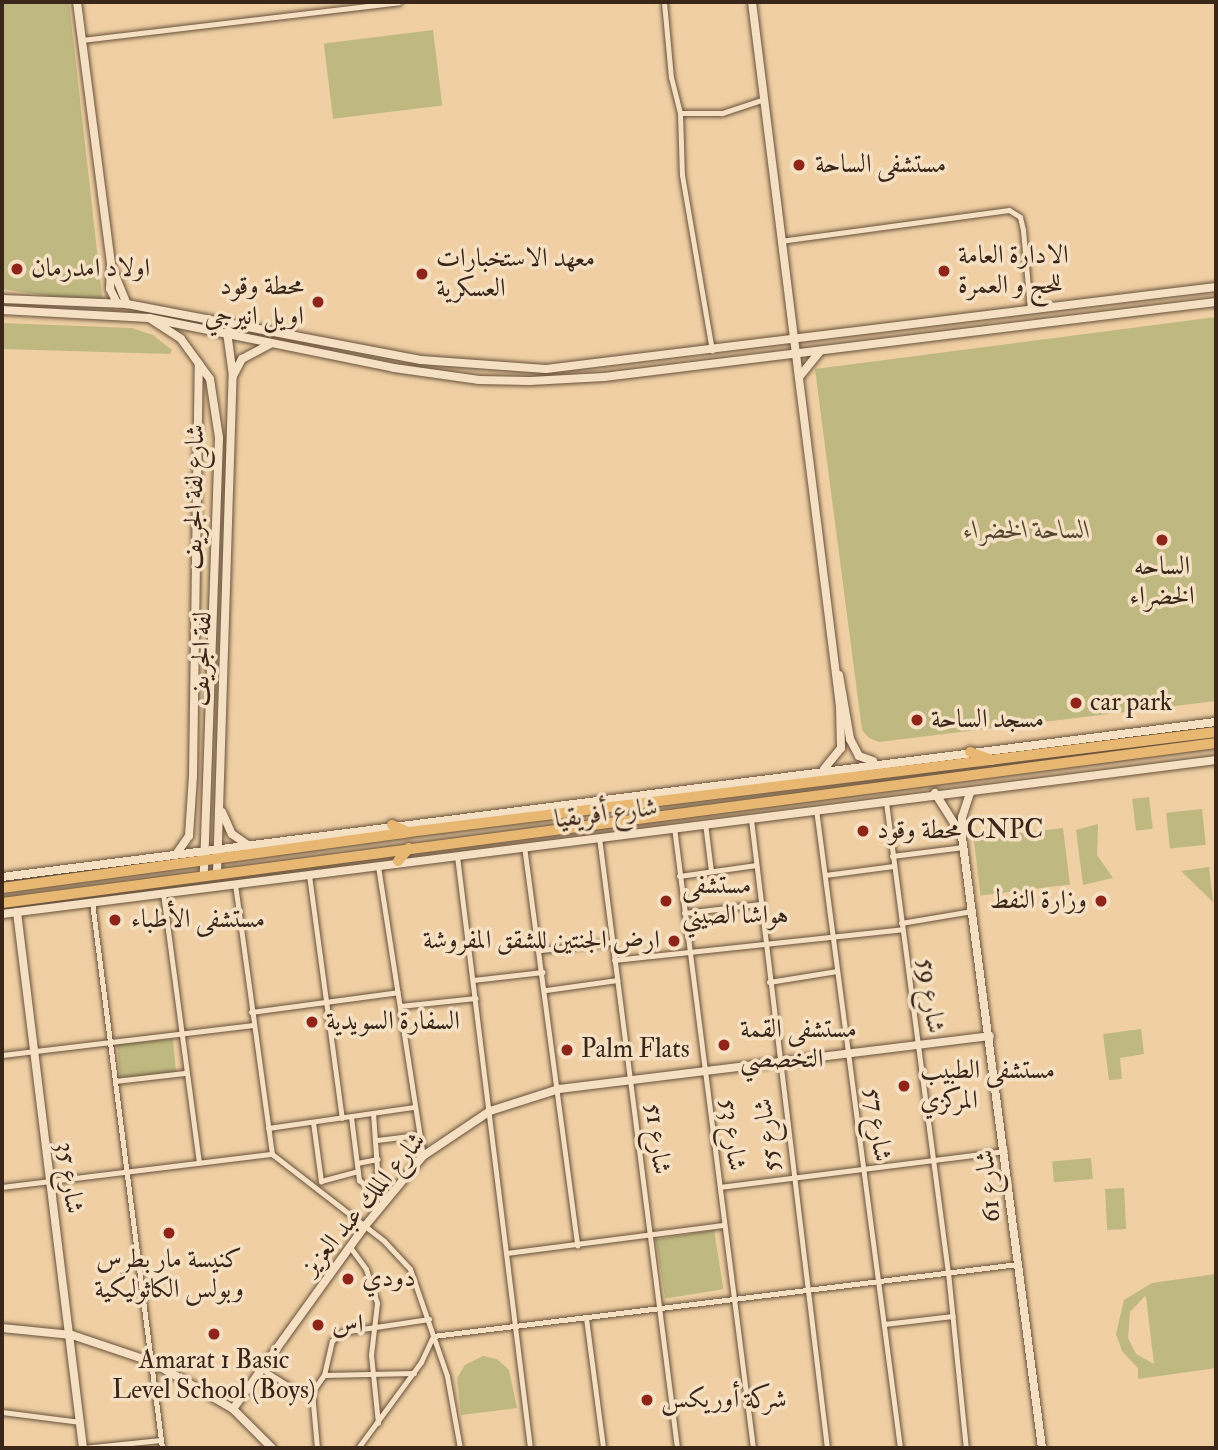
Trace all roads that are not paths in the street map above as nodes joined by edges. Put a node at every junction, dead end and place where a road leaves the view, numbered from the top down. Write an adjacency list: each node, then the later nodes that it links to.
1 (77, 2): 5 (street)
2 (399, 2): 5 (street)
3 (664, 2): 7 (street)
4 (752, 2): 6 (street)
5 (82, 40): 9 (street)
6 (761, 100): 7 (street); 8 (street)
7 (680, 113): 23 (street)
8 (780, 241): 16 (street); 20 (street)
9 (111, 264): 13 (street); 14 (street)
10 (1216, 287): 16 (street)
11 (2, 299): 13 (street)
12 (1216, 302): 22 (street)
13 (117, 303): 14 (street)
14 (127, 304): 18 (street)
15 (2, 310): 17 (street)
16 (1030, 310): 20 (street)
17 (149, 318): 19 (street); 25 (street, شارع لفة الجريف)
18 (222, 321): 19 (street, لفة الجريف); 27 (street)
19 (229, 335): 21 (street); 28 (street, لفة الجريف)
20 (794, 338): 23 (street); 24 (street)
21 (270, 344): 28 (street); 31 (street)
22 (823, 349): 24 (street); 30 (street)
23 (712, 350): 26 (street)
24 (796, 352): 29 (street); 30 (street)
25 (199, 364): 61 (street, شارع لفة الجريف); 62 (street)
26 (603, 365): 27 (street); 29 (street)
27 (480, 368): 31 (street)
28 (233, 376): 46 (street, لفة الجريف)
29 (604, 377): 31 (street)
30 (799, 378): 32 (street)
31 (479, 380)
32 (836, 669): 39 (street); 40 (street)
33 (1216, 722): 36 (street, شارع أفريقيا)
34 (1216, 732): 38 (highway, شارع أفريقيا)
35 (1216, 743): 53 (highway, شارع أفريقيا)
36 (970, 752): 38 (highway); 39 (street, شارع أفريقيا)
37 (1216, 760): 43 (street, شارع أفريقيا)
38 (996, 761): 45 (highway, شارع أفريقيا)
39 (884, 762): 40 (street, شارع أفريقيا)
40 (824, 769): 41 (street, شارع أفريقيا)
41 (684, 788): 45 (highway); 51 (street, شارع أفريقيا)
42 (935, 793): 43 (street, شارع أفريقيا); 44 (street, شارع أفريقيا); 56 (street)
43 (970, 793): 56 (street)
44 (886, 799): 47 (street, شارع أفريقيا); 65 (street, شارع 59)
45 (679, 801): 48 (highway, شارع أفريقيا)
46 (219, 802): 57 (street); 63 (street, لفة الجريف)
47 (816, 808): 49 (street, شارع أفريقيا); 74 (street, شارع 57)
48 (554, 816): 53 (highway); 54 (highway, شارع أفريقيا)
49 (751, 817): 50 (street, شارع أفريقيا); 69 (street, شارع 55)
50 (705, 823): 52 (street, شارع أفريقيا); 71 (street)
51 (391, 825): 54 (highway); 57 (street, شارع أفريقيا)
52 (674, 827): 55 (street, شارع أفريقيا); 76 (street, شارع 53)
53 (556, 830): 60 (highway, شارع أفريقيا)
54 (409, 832): 63 (highway, شارع أفريقيا)
55 (598, 835): 58 (street, شارع أفريقيا); 90 (street, شارع 51)
56 (962, 837): 59 (street, شارع 61)
57 (252, 846): 63 (street, شارع أفريقيا)
58 (524, 846): 64 (street, شارع أفريقيا); 92 (street)
59 (963, 847): 65 (street); 84 (street, شارع 61)
60 (409, 848): 66 (highway); 72 (highway, شارع أفريقيا)
61 (203, 852): 62 (street, شارع أفريقيا); 63 (street, شارع أفريقيا); 67 (street)
62 (176, 854): 77 (street, شارع أفريقيا)
63 (216, 856): 67 (highway, شارع أفريقيا); 72 (street, لفة الجريف)
64 (457, 856): 66 (street, شارع أفريقيا); 98 (street)
65 (892, 856): 70 (street, شارع 59)
66 (398, 861): 68 (street, شارع أفريقيا)
67 (203, 864): 75 (street); 79 (highway, شارع أفريقيا)
68 (378, 865): 73 (street, شارع أفريقيا); 101 (street)
69 (756, 865): 71 (street); 83 (street, شارع 55)
70 (893, 866): 74 (street); 88 (street, شارع 59)
71 (711, 872): 76 (street)
72 (217, 873): 75 (highway, شارع أفريقيا)
73 (309, 874): 78 (street, شارع أفريقيا); 103 (street)
74 (825, 875): 89 (street, شارع 57)
75 (204, 876): 82 (highway, شارع أفريقيا)
76 (679, 876): 86 (street, شارع 53)
77 (2, 877)
78 (236, 884): 80 (street, شارع أفريقيا); 105 (street)
79 (2, 888)
80 (163, 893): 81 (street, شارع أفريقيا); 107 (street)
81 (92, 902): 85 (street, شارع أفريقيا); 109 (street)
82 (2, 903)
83 (760, 904): 86 (street); 91 (street, شارع 55)
84 (972, 911): 88 (street); 108 (street, شارع 61)
85 (18, 912): 87 (street, شارع أفريقيا); 111 (street, شارع 35)
86 (684, 913): 93 (street, شارع 53)
87 (2, 914)
88 (902, 926): 89 (street); 110 (street, شارع 59)
89 (833, 937): 91 (street); 95 (street, شارع 57)
90 (612, 942): 92 (street); 94 (street, شارع 51)
91 (764, 944): 93 (street); 99 (street, شارع 55)
92 (541, 950): 96 (street)
93 (689, 953): 94 (street); 115 (street, شارع 53)
94 (614, 960): 97 (street, شارع 51)
95 (837, 971): 99 (street); 112 (street, شارع 57)
96 (543, 972): 98 (street); 100 (street)
97 (617, 980): 100 (street); 117 (street, شارع 51)
98 (473, 981): 102 (street)
99 (769, 982): 114 (street, شارع 55)
100 (546, 990): 119 (street)
101 (398, 992): 103 (street); 104 (street)
102 (475, 998): 104 (street); 121 (street)
103 (326, 1002): 105 (street); 124 (street)
104 (400, 1006): 120 (street)
105 (251, 1012): 106 (street)
106 (253, 1025): 107 (street); 126 (street)
107 (179, 1034): 109 (street); 116 (street)
108 (990, 1036): 110 (street, شارع الملك عبد العزيز); 129 (street, شارع 61)
109 (108, 1042): 111 (street); 118 (street)
110 (918, 1046): 112 (street, شارع الملك عبد العزيز); 133 (street, شارع 59)
111 (32, 1052): 113 (street); 140 (street, شارع 35)
112 (848, 1054): 114 (street, شارع الملك عبد العزيز); 136 (street, شارع 57)
113 (2, 1055)
114 (778, 1062): 115 (street, شارع الملك عبد العزيز); 139 (street, شارع 55)
115 (705, 1072): 117 (street, شارع الملك عبد العزيز); 143 (street, شارع 53)
116 (185, 1073): 118 (street); 134 (street)
117 (630, 1079): 119 (street, شارع الملك عبد العزيز); 148 (street, شارع 51)
118 (115, 1081): 138 (street)
119 (559, 1088): 121 (street, شارع الملك عبد العزيز); 149 (street)
120 (414, 1107): 122 (street); 127 (street)
121 (490, 1111): 131 (street, شارع الملك عبد العزيز); 151 (street)
122 (373, 1114): 123 (street); 128 (street)
123 (351, 1117): 124 (street); 135 (street)
124 (342, 1118): 125 (street)
125 (313, 1122): 126 (street); 141 (street)
126 (268, 1128): 130 (street)
127 (418, 1135): 128 (street); 131 (street)
128 (377, 1140): 132 (street)
129 (1006, 1151): 133 (street); 152 (street, شارع 61)
130 (272, 1154): 134 (street); 144 (street)
131 (423, 1156): 145 (street, شارع الملك عبد العزيز)
132 (378, 1159): 135 (street); 145 (street)
133 (933, 1159): 136 (street); 153 (street, شارع 59)
134 (199, 1163): 138 (street)
135 (357, 1163): 137 (street)
136 (864, 1168): 139 (street); 154 (street, شارع 57)
137 (358, 1171): 141 (street); 145 (street)
138 (128, 1173): 140 (street); 167 (street)
139 (792, 1177): 143 (street); 155 (street, شارع 55)
140 (48, 1181): 142 (street); 165 (street, شارع 35)
141 (321, 1181): 144 (street)
142 (2, 1187)
143 (720, 1187): 146 (street, شارع 53)
144 (316, 1189): 147 (street)
145 (382, 1199): 147 (street, شارع الملك عبد العزيز)
146 (724, 1225): 148 (street); 156 (street, شارع 53)
147 (365, 1226): 150 (street, شارع الملك عبد العزيز); 160 (street)
148 (651, 1235): 149 (street); 157 (street, شارع 51)
149 (577, 1245): 151 (street)
150 (350, 1247): 162 (street); 168 (street, شارع الملك عبد العزيز)
151 (507, 1253): 163 (street)
152 (1018, 1264): 153 (street); 191 (street, شارع 61)
153 (948, 1272): 154 (street); 158 (street, شارع 59)
154 (879, 1281): 155 (street); 161 (street, شارع 57)
155 (807, 1289): 156 (street); 188 (street, شارع 55)
156 (734, 1299): 157 (street); 187 (street, شارع 53)
157 (661, 1309): 159 (street); 186 (street, شارع 51)
158 (953, 1316): 161 (street); 190 (street, شارع 59)
159 (586, 1318): 163 (street); 185 (street)
160 (429, 1319): 162 (street); 166 (street)
161 (884, 1324): 189 (street, شارع 57)
162 (373, 1326): 169 (street); 171 (street)
163 (516, 1326): 166 (street); 184 (street)
164 (2, 1328): 165 (street)
165 (72, 1335): 167 (street); 175 (street, شارع 35)
166 (433, 1336): 170 (street); 183 (street)
167 (152, 1362): 173 (street); 177 (street)
168 (262, 1369): 172 (street); 173 (street, شارع الملك عبد العزيز)
169 (371, 1372): 170 (street); 171 (street); 176 (street)
170 (414, 1373): 176 (street)
171 (324, 1375): 172 (street)
172 (312, 1392): 181 (street)
173 (233, 1409): 180 (street)
174 (2, 1412): 175 (street)
175 (80, 1422): 178 (street, شارع 35)
176 (377, 1423): 182 (street)
177 (161, 1440): 178 (street); 179 (street)
178 (83, 1448)
179 (162, 1448)
180 (272, 1448)
181 (317, 1448)
182 (358, 1448)
183 (460, 1448)
184 (530, 1448)
185 (603, 1448)
186 (677, 1448)
187 (752, 1448)
188 (827, 1448)
189 (900, 1448)
190 (966, 1448)
191 (1042, 1448)

